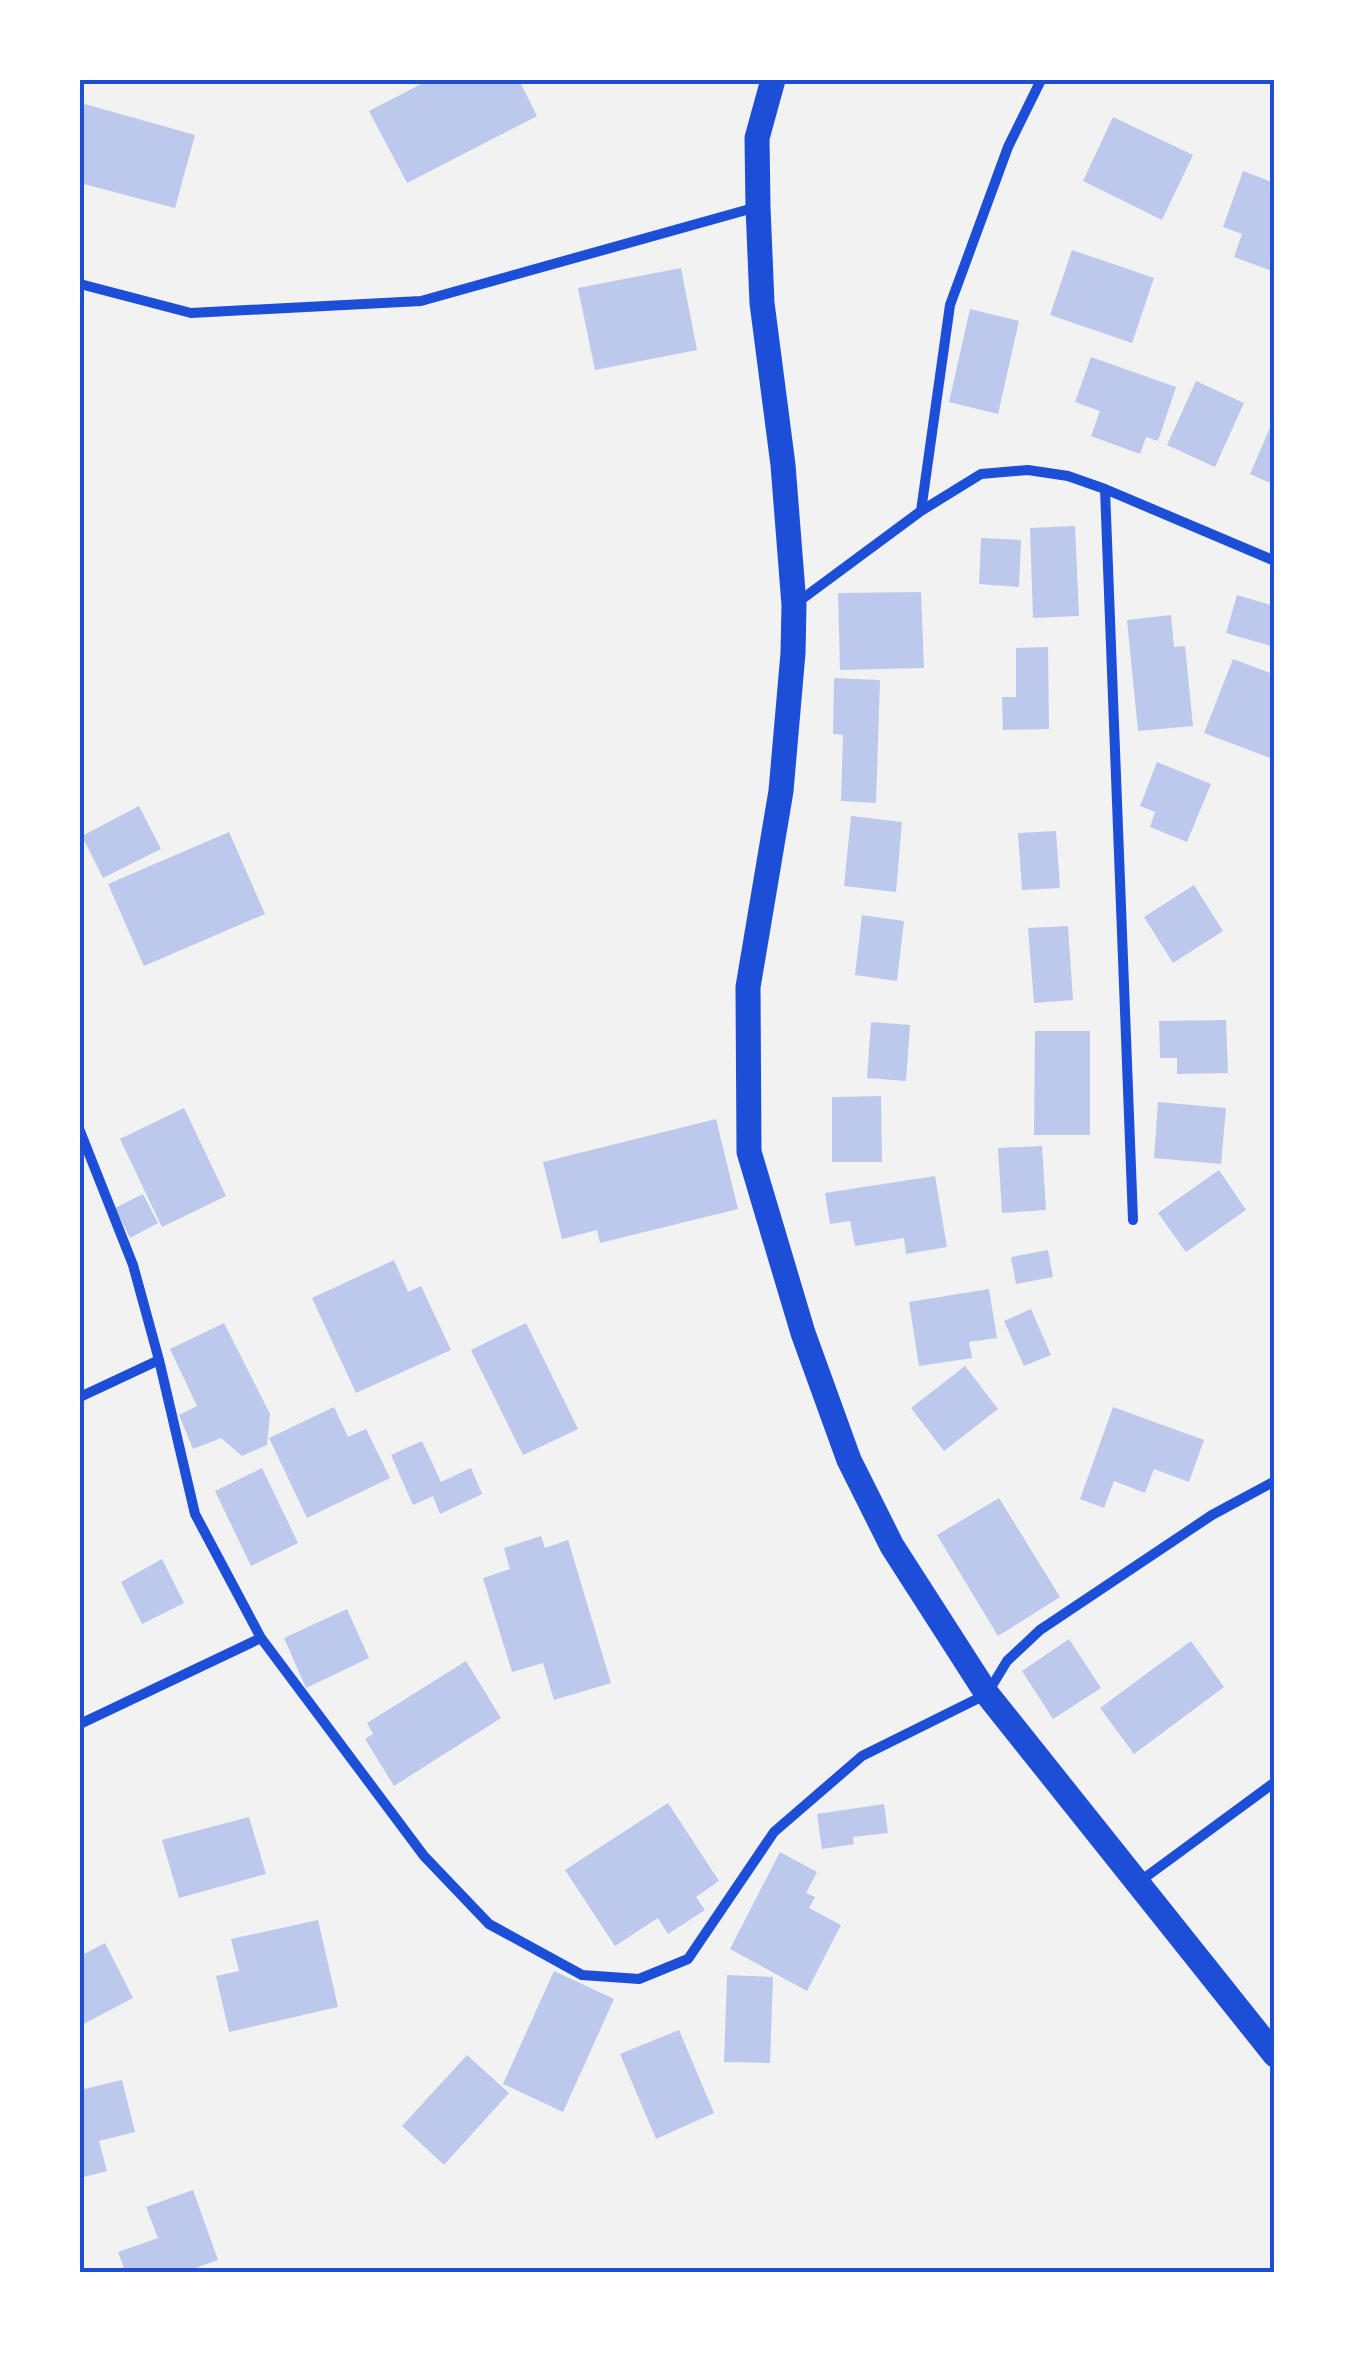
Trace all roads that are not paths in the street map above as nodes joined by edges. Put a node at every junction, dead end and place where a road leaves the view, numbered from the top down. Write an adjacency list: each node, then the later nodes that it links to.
1 (773, 80): 3 (main road)
2 (1041, 80): 6 (street)
3 (758, 207): 4 (street); 8 (main road)
4 (80, 284)
5 (1105, 489): 6 (street); 7 (street); 11 (street)
6 (921, 511): 8 (street)
7 (1275, 561)
8 (794, 605): 16 (main road)
9 (80, 1131): 10 (street)
10 (83, 1148): 12 (street)
11 (1132, 1220)
12 (159, 1360): 13 (street); 15 (street)
13 (80, 1397)
14 (1275, 1481): 16 (street)
15 (261, 1638): 16 (street); 17 (street)
16 (987, 1694): 19 (main road)
17 (80, 1724)
18 (1275, 1782): 19 (street)
19 (1139, 1882): 20 (main road)
20 (1275, 2055)

